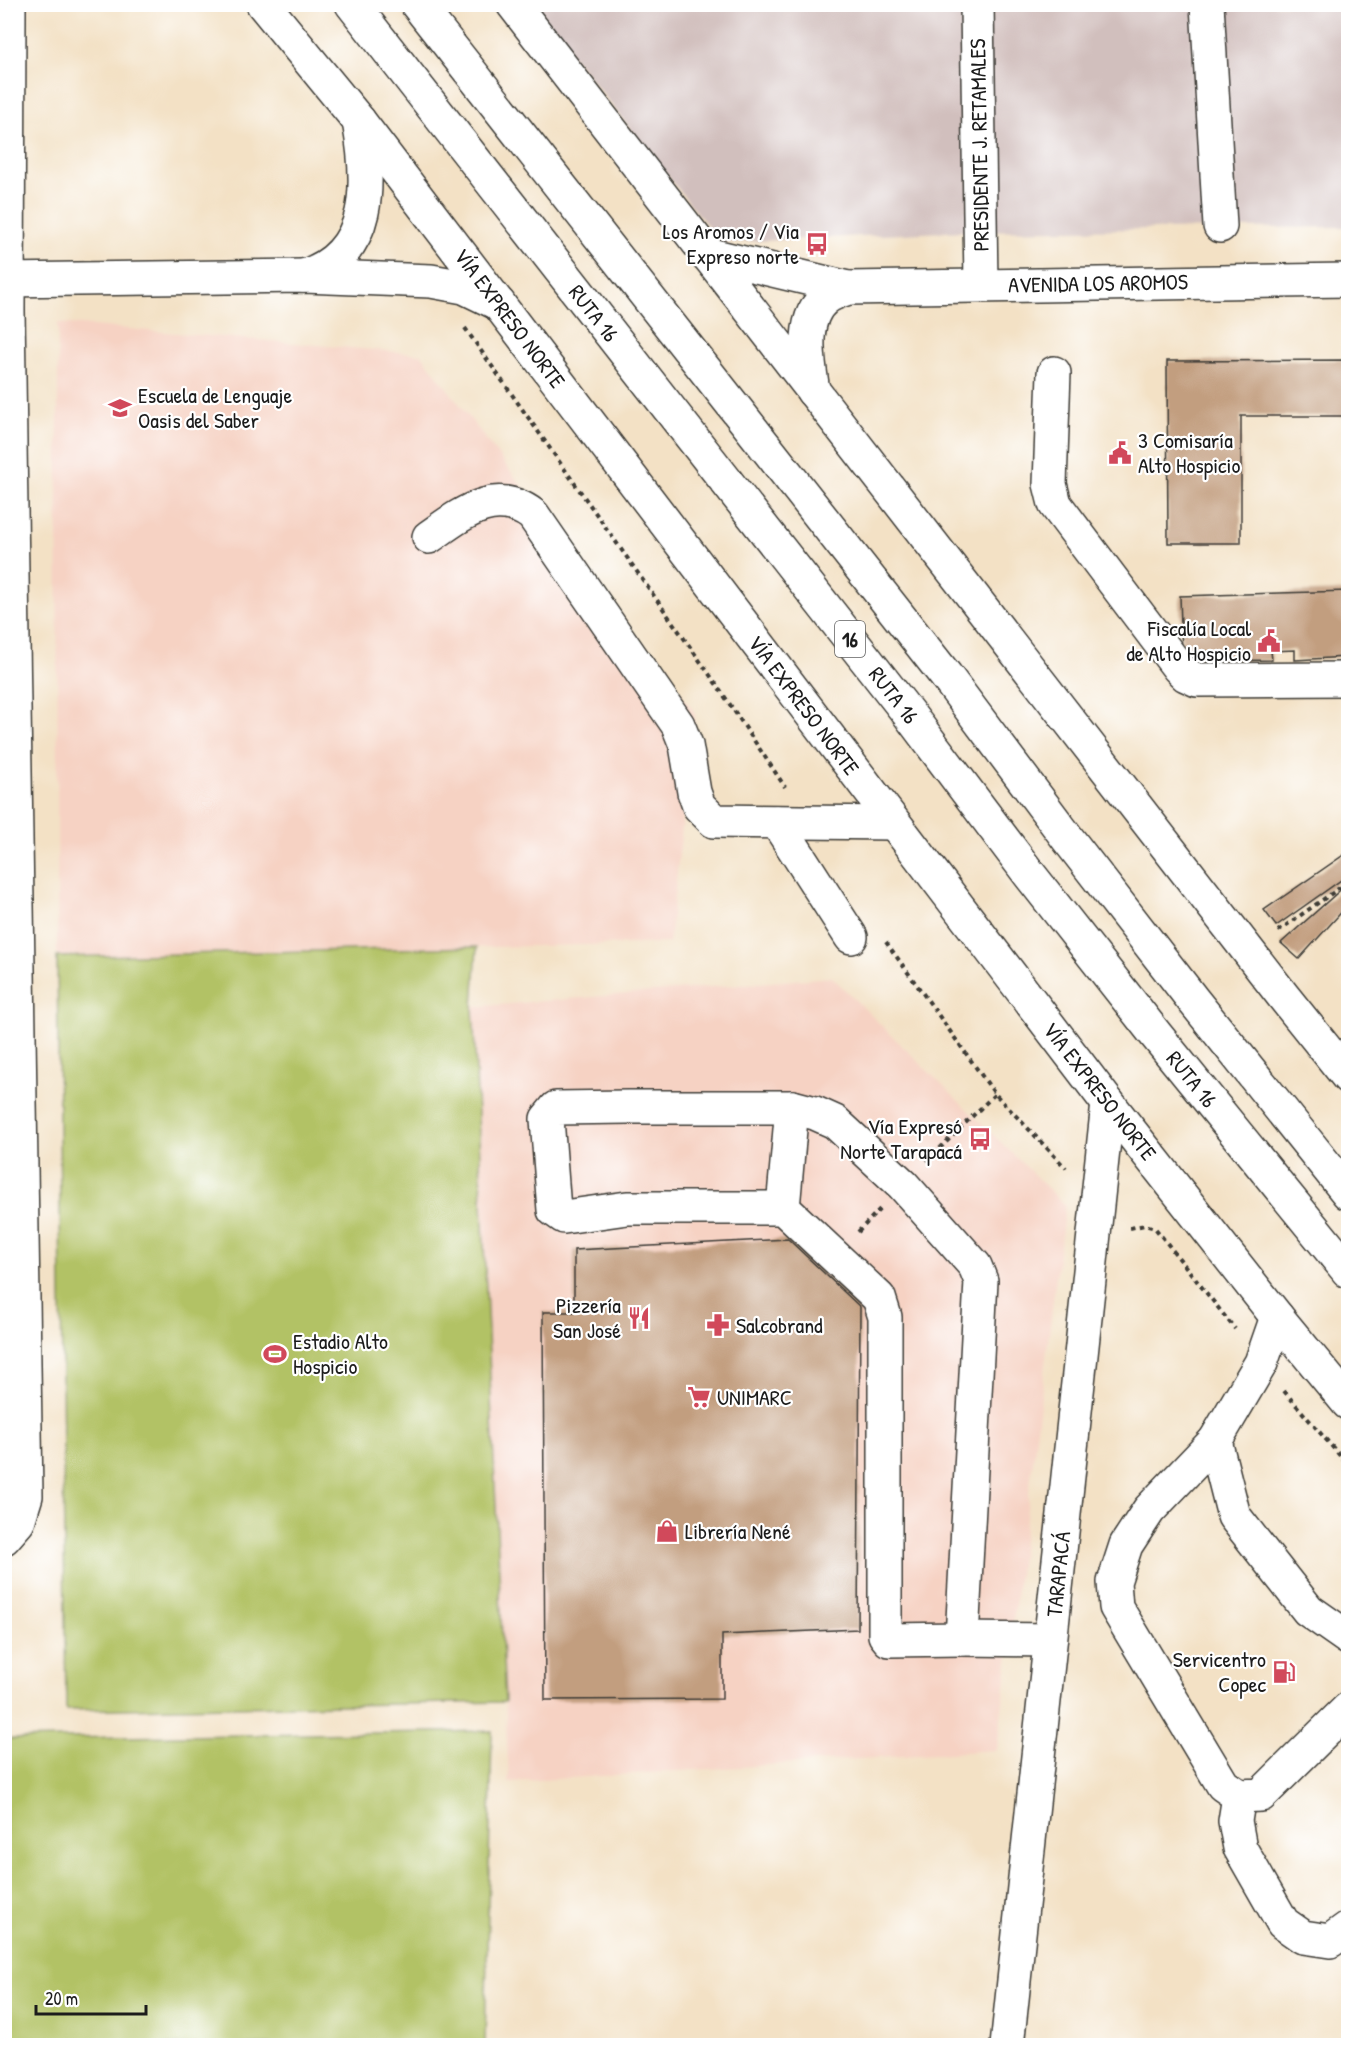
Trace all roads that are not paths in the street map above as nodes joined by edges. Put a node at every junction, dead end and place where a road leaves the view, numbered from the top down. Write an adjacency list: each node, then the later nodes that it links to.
1 (9, 4): 12 (main road)
2 (263, 4): 8 (main road, VÍA EXPRESO NORTE)
3 (352, 4): 33 (main road, RUTA 16 / 16)
4 (417, 4): 31 (main road, 16)
5 (513, 4): 10 (main road)
6 (977, 4): 14 (main road, PRESIDENTE J. RETAMALES)
7 (1207, 4): 9 (main road)
8 (359, 121): 11 (main road); 16 (main road, VÍA EXPRESO NORTE)
9 (1220, 226)
10 (706, 254): 15 (main road, AVENIDA LOS AROMOS); 18 (main road)
11 (304, 276): 12 (main road); 16 (main road)
12 (7, 280): 20 (main road)
13 (1348, 280): 14 (main road, AVENIDA LOS AROMOS)
14 (981, 285): 15 (main road, AVENIDA LOS AROMOS)
15 (848, 288): 18 (main road, AVENIDA LOS AROMOS)
16 (499, 304): 24 (main road, VÍA EXPRESO NORTE)
17 (1054, 373): 21 (main road)
18 (813, 391): 27 (main road)
19 (429, 537): 23 (main road)
20 (9, 543): 22 (main road)
21 (1348, 679)
22 (10, 747): 26 (main road)
23 (793, 822): 24 (main road); 25 (main road)
24 (894, 823): 28 (main road, VÍA EXPRESO NORTE)
25 (851, 937)
26 (11, 946): 30 (main road)
27 (1348, 1077)
28 (1108, 1103): 34 (main road, VÍA EXPRESO NORTE); 41 (main road, TARAPACÁ)
29 (792, 1107): 32 (main road); 32 (main road); 40 (main road)
30 (13, 1144): 35 (main road)
31 (1348, 1193)
32 (783, 1208): 40 (main road)
33 (1348, 1271)
34 (1277, 1317): 36 (main road, VÍA EXPRESO NORTE); 37 (main road)
35 (14, 1352): 38 (main road)
36 (1348, 1403)
37 (1215, 1441): 39 (main road); 43 (main road)
38 (4, 1538)
39 (1348, 1638)
40 (962, 1639): 41 (main road)
41 (1050, 1640): 45 (main road, TARAPACÁ)
42 (1348, 1709): 43 (main road)
43 (1239, 1796): 44 (main road)
44 (1348, 1928)
45 (1007, 2046)

